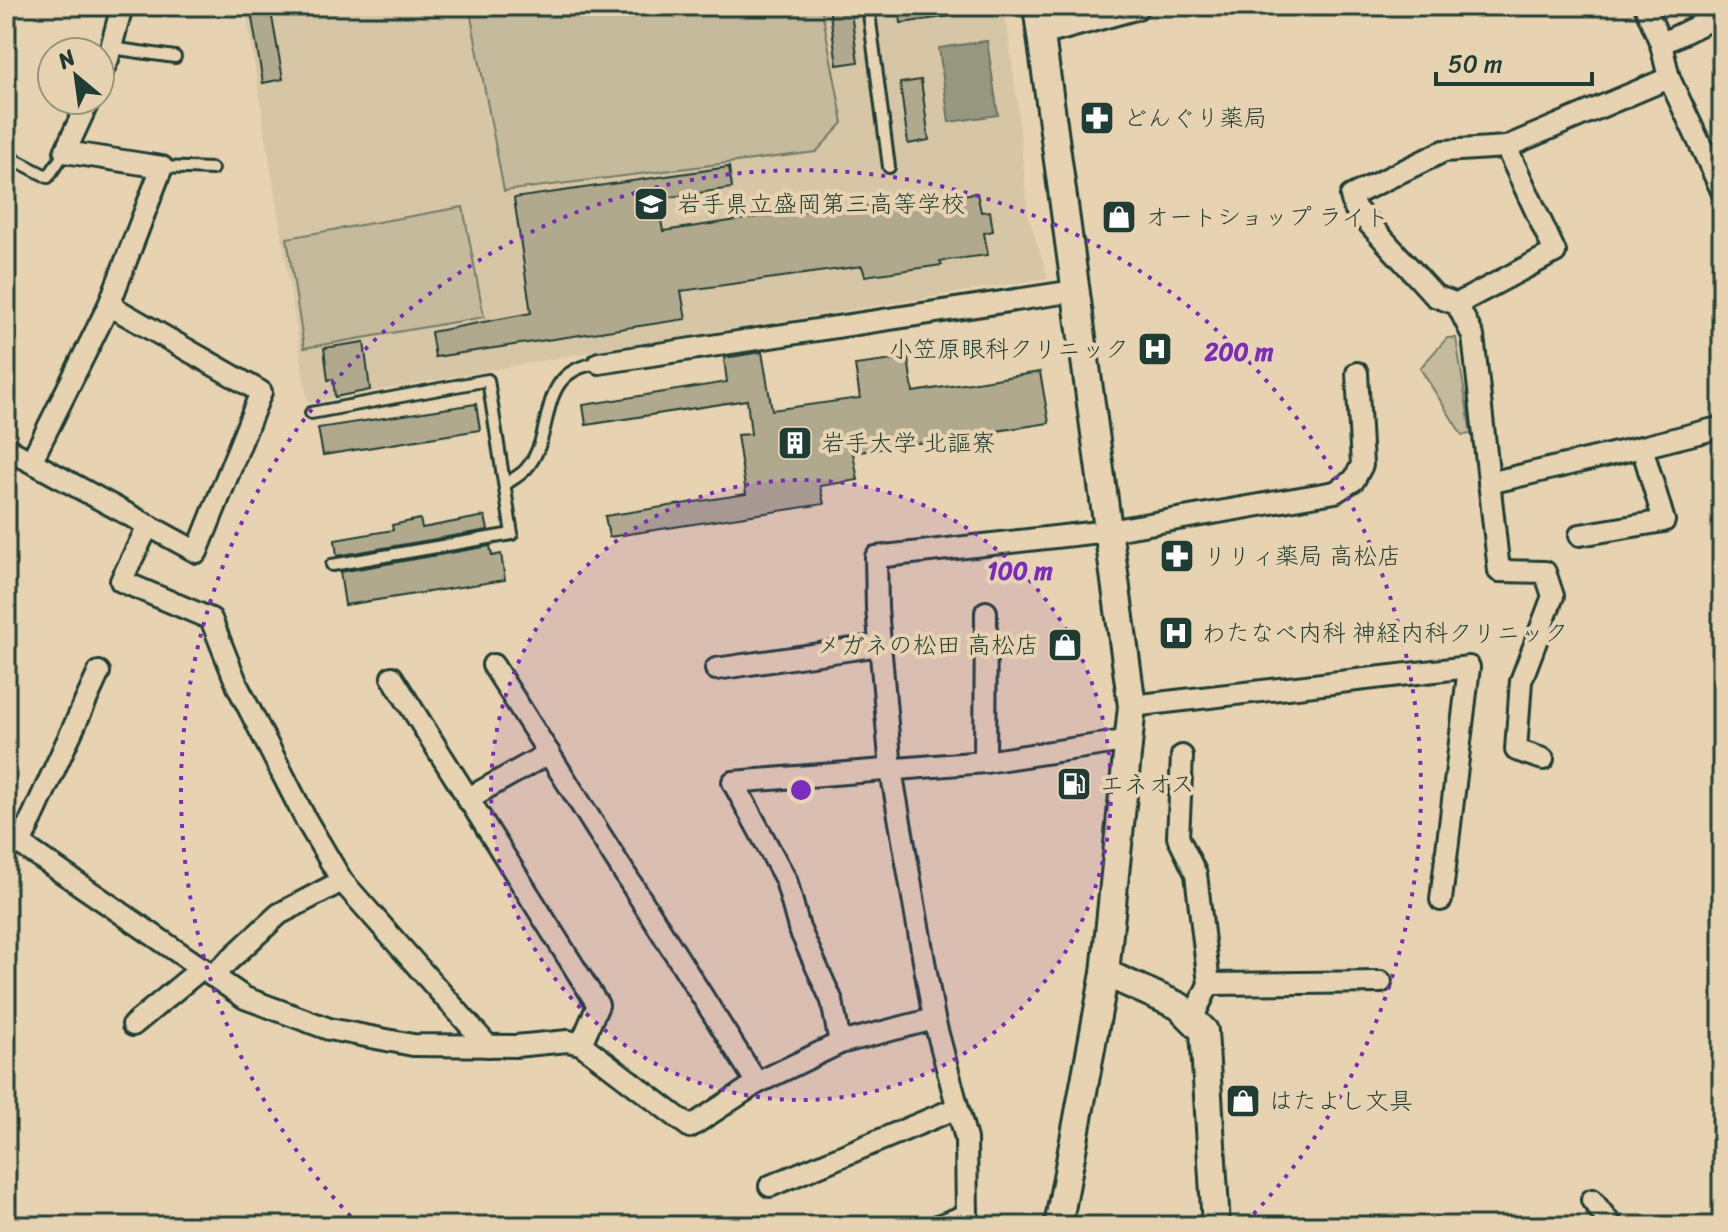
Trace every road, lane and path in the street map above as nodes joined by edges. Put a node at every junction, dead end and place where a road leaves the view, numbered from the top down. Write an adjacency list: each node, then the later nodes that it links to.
1 (122, 6): 8 (street)
2 (868, 6): 18 (lane)
3 (1037, 6): 7 (street)
4 (1135, 6): 7 (street)
5 (1645, 6): 9 (street)
6 (1722, 14): 9 (street)
7 (1041, 32): 21 (street)
8 (114, 36)
9 (1661, 44): 12 (street)
10 (116, 49): 11 (lane)
11 (175, 57)
12 (1669, 78): 14 (street); 20 (street)
13 (82, 116): 15 (street)
14 (1506, 147): 22 (street); 22 (street)
15 (65, 152): 16 (lane); 17 (street)
16 (6, 155)
17 (162, 167): 19 (lane); 23 (street)
18 (889, 167)
19 (212, 169)
20 (1722, 191)
21 (1075, 291): 24 (street); 34 (street)
22 (1457, 304): 31 (street)
23 (109, 305): 30 (street); 33 (street)
24 (599, 363): 32 (lane)
25 (1357, 373): 34 (street)
26 (311, 413): 32 (lane)
27 (1722, 427): 28 (street)
28 (1642, 447): 31 (street); 35 (street)
29 (6, 448): 30 (street)
30 (31, 462): 33 (street)
31 (1489, 483): 47 (street)
32 (506, 484): 36 (lane)
33 (148, 526): 52 (street)
34 (1108, 531): 38 (street); 43 (street)
35 (1580, 535)
36 (332, 565)
37 (986, 612): 48 (street)
38 (880, 645): 40 (street); 49 (street)
39 (493, 665): 45 (street)
40 (716, 669)
41 (99, 672): 51 (street)
42 (392, 677): 50 (street)
43 (1132, 706): 44 (street); 53 (street)
44 (1131, 740): 48 (street); 55 (street)
45 (549, 753): 50 (street); 64 (street)
46 (1182, 756): 57 (street)
47 (1543, 759)
48 (985, 762): 49 (street)
49 (891, 770): 58 (street); 61 (street)
50 (467, 799): 62 (street)
51 (13, 838): 54 (street)
52 (342, 881): 54 (street); 63 (street)
53 (1441, 900)
54 (207, 972): 60 (street); 63 (street)
55 (1105, 973): 59 (street); 70 (street)
56 (1381, 982): 57 (street)
57 (1209, 984): 59 (street)
58 (934, 1019): 61 (street); 65 (street)
59 (1192, 1019): 71 (street)
60 (133, 1025)
61 (840, 1043): 64 (street)
62 (581, 1044): 63 (street); 64 (street)
63 (488, 1046)
64 (757, 1083)
65 (957, 1108): 66 (street); 68 (street)
66 (770, 1186)
67 (1592, 1200): 72 (street)
68 (969, 1220): 69 (street)
69 (938, 1226)
70 (1058, 1226)
71 (1216, 1226)
72 (1612, 1226)

